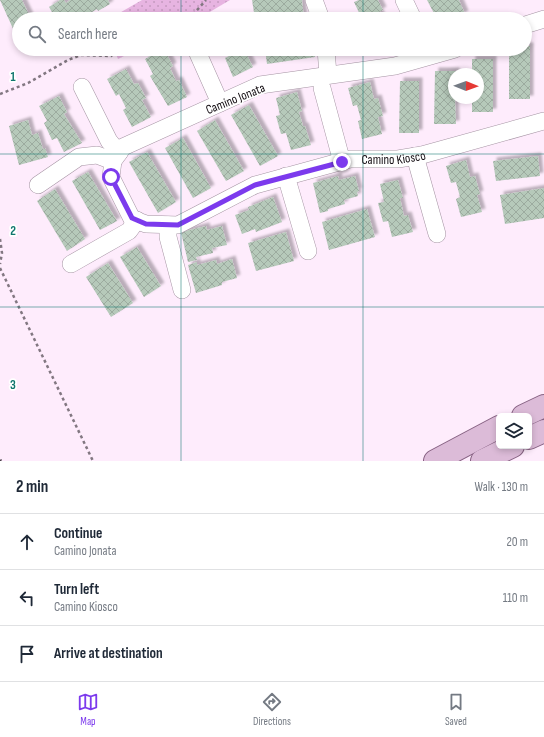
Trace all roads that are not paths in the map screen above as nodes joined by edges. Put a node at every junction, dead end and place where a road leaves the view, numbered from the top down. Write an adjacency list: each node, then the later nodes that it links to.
1 (314, 0): 3 (street)
2 (404, 0): 4 (street)
3 (318, 12)
4 (410, 12)
5 (544, 19): 6 (street)
6 (532, 23)
7 (199, 56): 12 (street)
8 (326, 56): 10 (street)
9 (421, 56): 10 (street, Camino Jonata)
10 (324, 82): 12 (street, Camino Jonata); 16 (street)
11 (82, 87): 15 (street)
12 (220, 103): 15 (street, Camino Jonata)
13 (544, 121): 14 (street, Camino Kiosco)
14 (415, 156): 16 (street, Camino Kiosco); 21 (street)
15 (116, 157): 18 (street); 19 (street)
16 (342, 162): 17 (street, Camino Kiosco)
17 (286, 176): 20 (street, Camino Kiosco); 22 (street)
18 (38, 185)
19 (135, 220): 20 (street, Camino Kiosco); 23 (street)
20 (168, 225): 24 (street)
21 (437, 234)
22 (308, 251)
23 (71, 264)
24 (182, 290)
25 (544, 406): 26 (main road)
26 (529, 413)
27 (496, 429): 31 (main road)
28 (544, 431): 29 (main road)
29 (532, 437)
30 (507, 449): 32 (main road)
31 (435, 461)
32 (482, 461)

